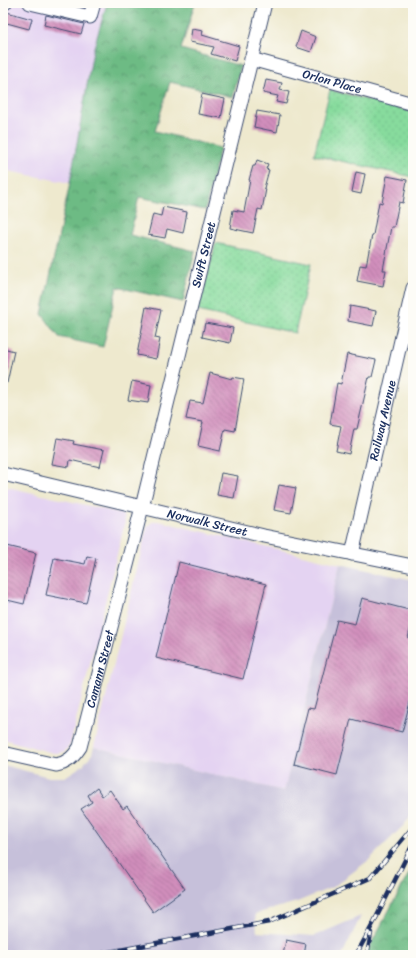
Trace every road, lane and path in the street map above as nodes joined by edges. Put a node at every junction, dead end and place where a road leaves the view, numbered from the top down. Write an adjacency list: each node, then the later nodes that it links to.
1 (30, 3): 2 (street)
2 (94, 3)
3 (265, 3): 4 (street, Swift Street)
4 (251, 59): 5 (street, Orlon Place); 8 (street, Swift Street)
5 (413, 104)
6 (413, 288): 9 (street, Railway Avenue)
7 (3, 474): 8 (street, Norwalk Street)
8 (142, 507): 9 (street, Norwalk Street); 11 (street, Camann Street)
9 (352, 554): 10 (street, Norwalk Street)
10 (413, 566)
11 (3, 753)

